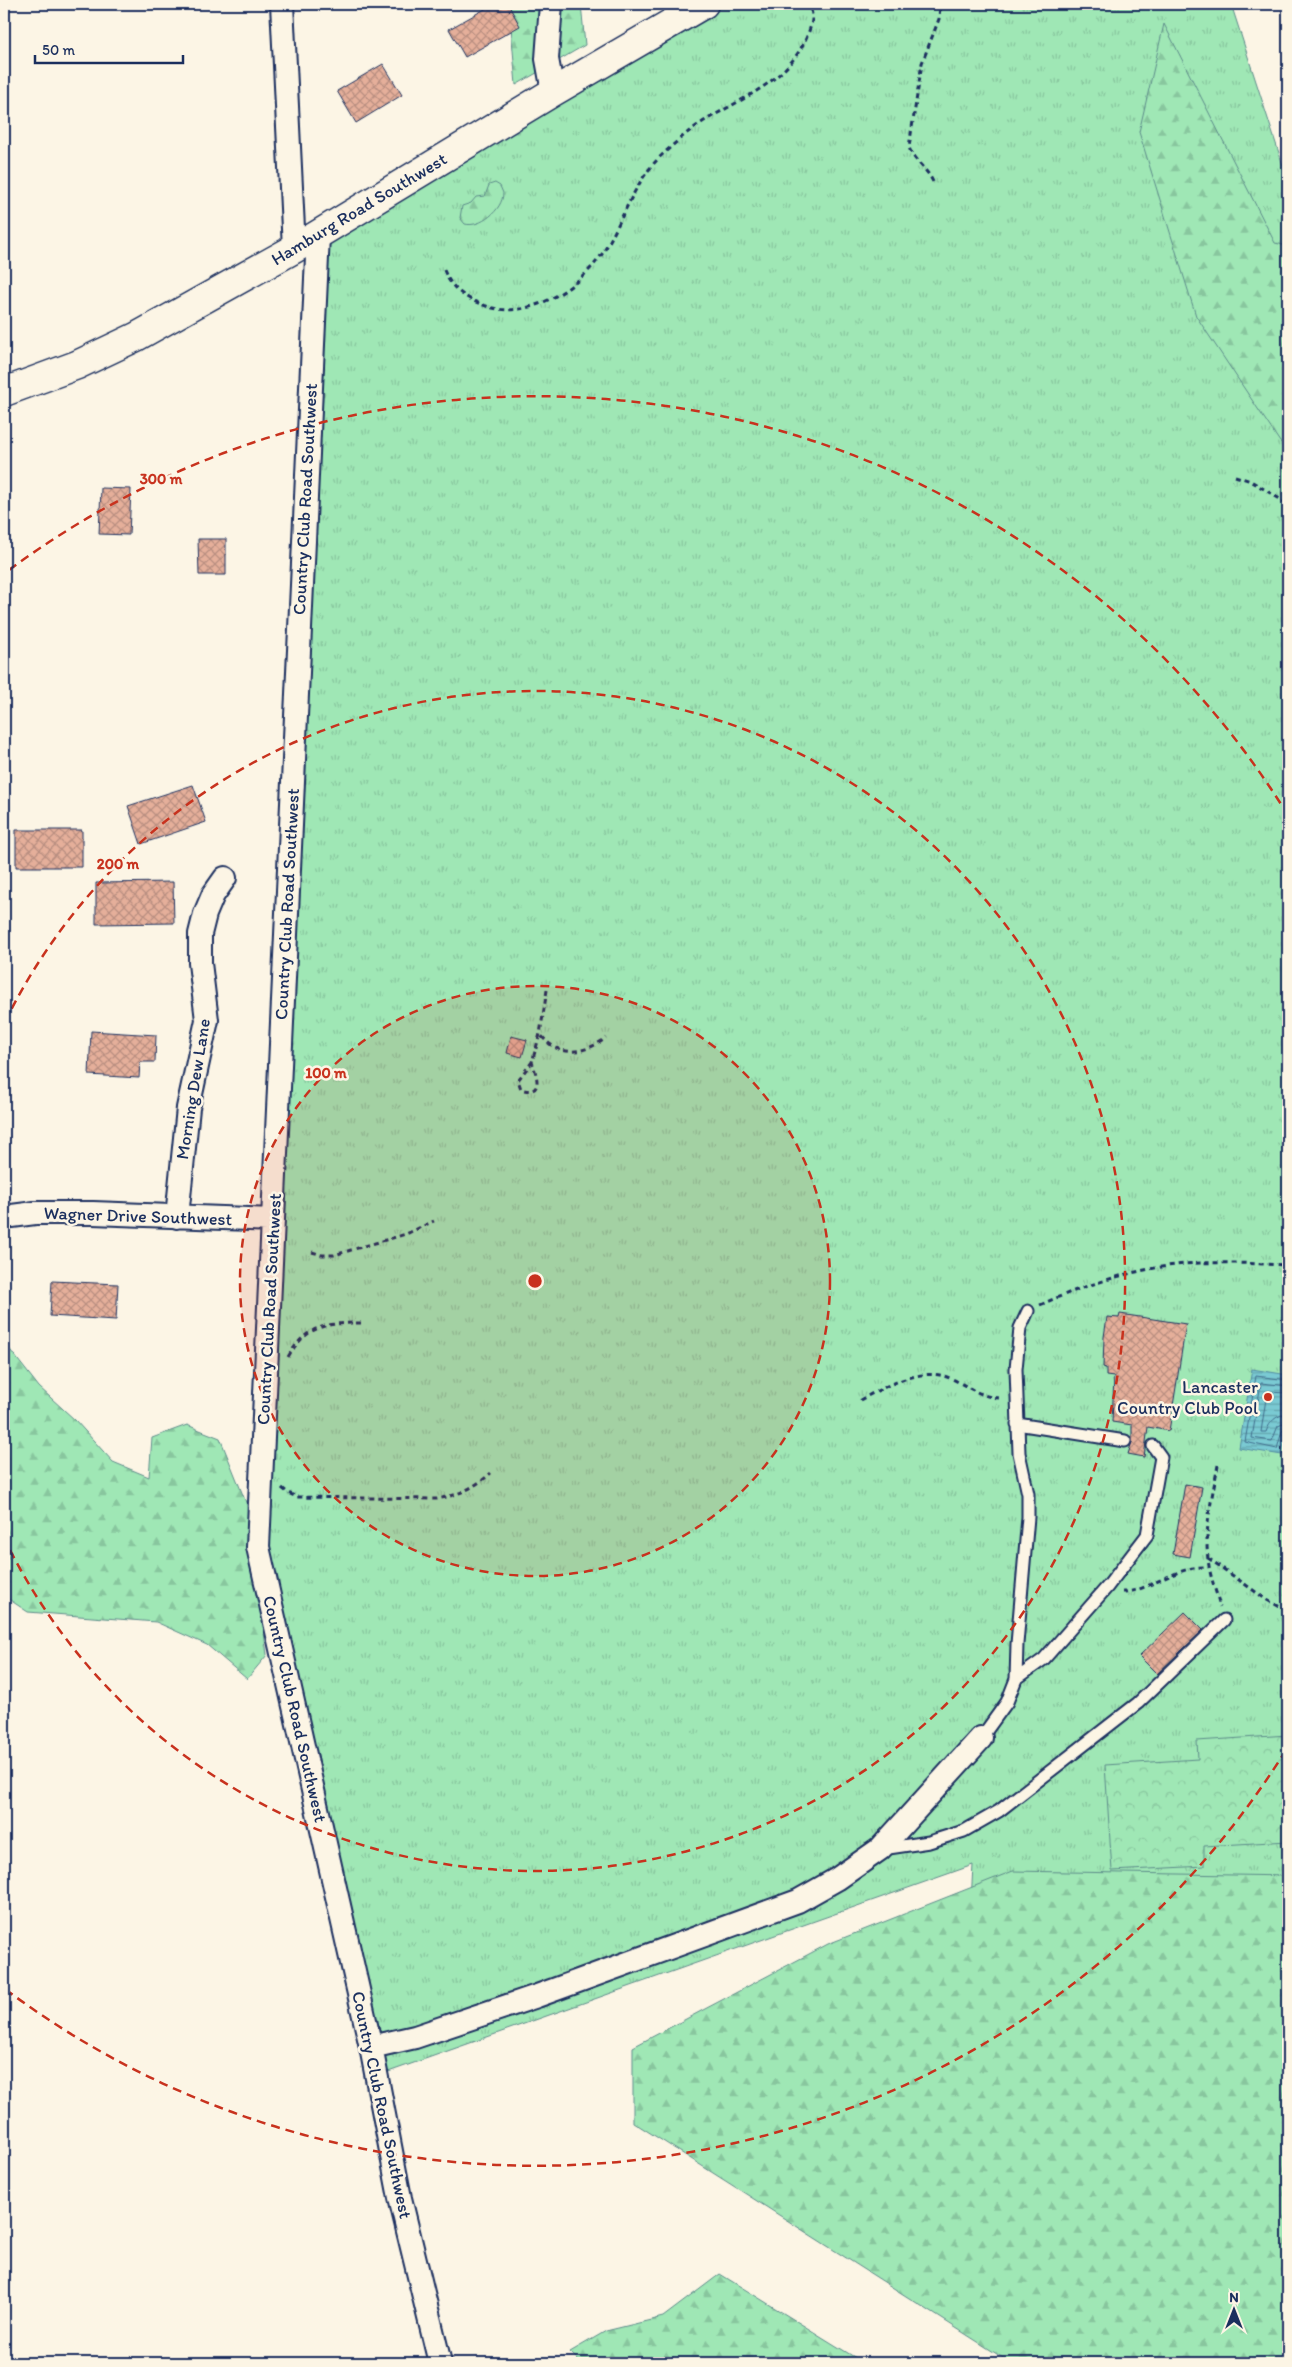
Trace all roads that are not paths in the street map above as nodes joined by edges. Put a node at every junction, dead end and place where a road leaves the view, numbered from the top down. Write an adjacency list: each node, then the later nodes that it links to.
1 (282, 4): 6 (street)
2 (551, 4): 4 (street)
3 (704, 4): 4 (street, Hamburg Road Southwest)
4 (553, 92): 5 (street, Hamburg Road Southwest)
5 (318, 235): 6 (street, Hamburg Road Southwest); 11 (street, Country Club Road Southwest)
6 (294, 249): 7 (street, Hamburg Road Southwest)
7 (4, 392)
8 (225, 878): 10 (street, Morning Dew Lane)
9 (4, 1217): 10 (street, Wagner Drive Southwest)
10 (177, 1217): 11 (street, Wagner Drive Southwest)
11 (272, 1220): 20 (street, Country Club Road Southwest)
12 (1028, 1311): 13 (lane)
13 (1017, 1424): 14 (lane); 17 (lane)
14 (1125, 1441)
15 (1153, 1446): 17 (lane)
16 (1224, 1620): 19 (lane)
17 (1016, 1679): 18 (lane)
18 (980, 1738): 19 (street)
19 (880, 1850): 20 (street)
20 (371, 2047): 21 (street, Country Club Road Southwest)
21 (440, 2363)

